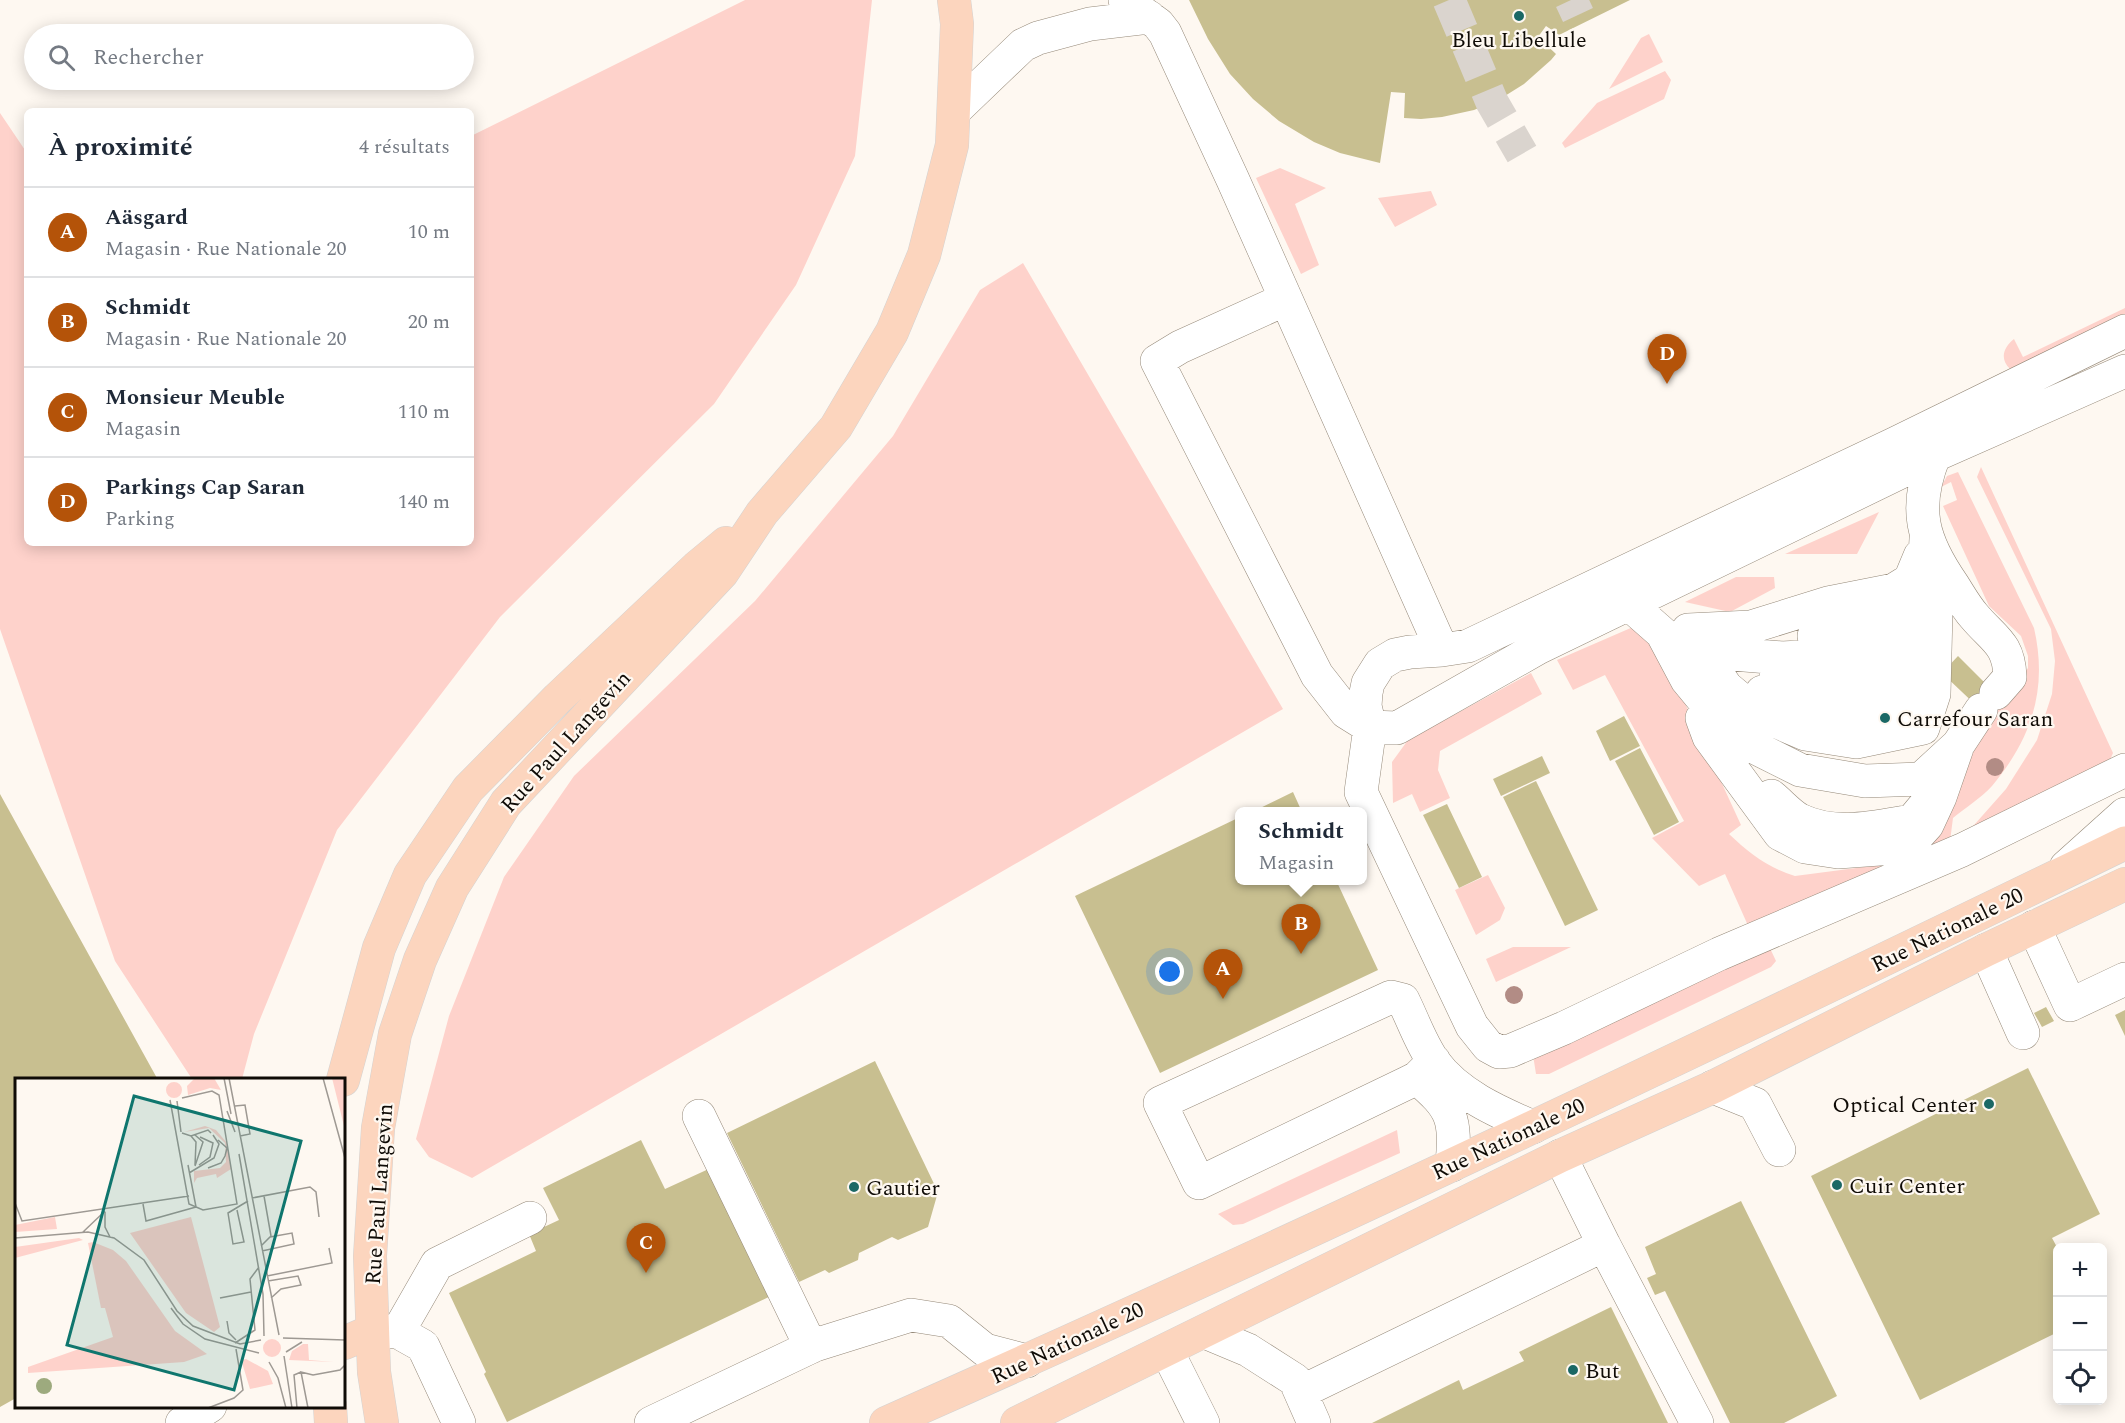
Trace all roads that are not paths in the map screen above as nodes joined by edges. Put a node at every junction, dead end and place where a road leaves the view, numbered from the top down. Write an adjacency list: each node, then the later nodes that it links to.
1 (954, 0): 3 (main road, Rue Paul Langevin)
2 (1139, 6): 3 (lane); 4 (lane)
3 (954, 111): 8 (main road, Rue Paul Langevin)
4 (1286, 299): 13 (lane); 14 (lane)
5 (2125, 331): 13 (lane)
6 (2125, 371): 7 (lane)
7 (1934, 456): 9 (lane); 10 (lane)
8 (762, 513): 27 (main road, Rue Paul Langevin); 37 (main road, Rue Paul Langevin)
9 (1933, 552): 11 (lane); 12 (lane); 16 (lane)
10 (1639, 599): 12 (lane); 14 (lane); 15 (lane)
11 (1936, 618): 12 (lane); 12 (lane)
12 (1688, 630)
13 (1442, 650): 14 (lane)
14 (1370, 728): 17 (lane)
15 (1721, 737): 16 (lane); 16 (lane)
16 (1948, 762)
17 (2125, 770)
18 (2125, 814): 20 (lane)
19 (2125, 843): 20 (main road, Rue Nationale 20)
20 (2054, 877): 30 (main road, Rue Nationale 20)
21 (2125, 884): 22 (main road, Rue Nationale 20)
22 (2034, 927): 23 (main road, Rue Nationale 20); 24 (lane)
23 (1986, 950): 25 (lane); 28 (main road, Rue Nationale 20)
24 (2125, 979)
25 (2023, 1033)
26 (1425, 1070): 26 (lane); 30 (lane); 33 (lane)
27 (344, 1078)
28 (1713, 1087): 31 (lane); 32 (main road, Rue Nationale 20)
29 (699, 1116): 38 (lane)
30 (1533, 1127): 33 (main road, Rue Nationale 20)
31 (1779, 1150)
32 (1560, 1156): 35 (lane); 36 (main road, Rue Nationale 20)
33 (1452, 1165): 40 (main road, Rue Nationale 20)
34 (530, 1218): 37 (lane)
35 (1604, 1245): 41 (lane); 53 (lane)
36 (1205, 1332): 39 (main road, Rue Nationale 20); 41 (lane)
37 (371, 1335): 46 (main road, Rue Paul Langevin); 47 (lane)
38 (811, 1347): 40 (lane); 48 (lane)
39 (1167, 1351): 50 (main road, Rue Nationale 20); 51 (lane)
40 (1027, 1361): 49 (main road, Rue Nationale 20)
41 (1301, 1392): 52 (lane)
42 (208, 1408): 44 (lane)
43 (330, 1408): 45 (main road)
44 (182, 1423)
45 (331, 1423)
46 (382, 1423)
47 (459, 1423)
48 (651, 1423)
49 (886, 1423)
50 (1017, 1423)
51 (1203, 1423)
52 (1314, 1423)
53 (1697, 1423)

